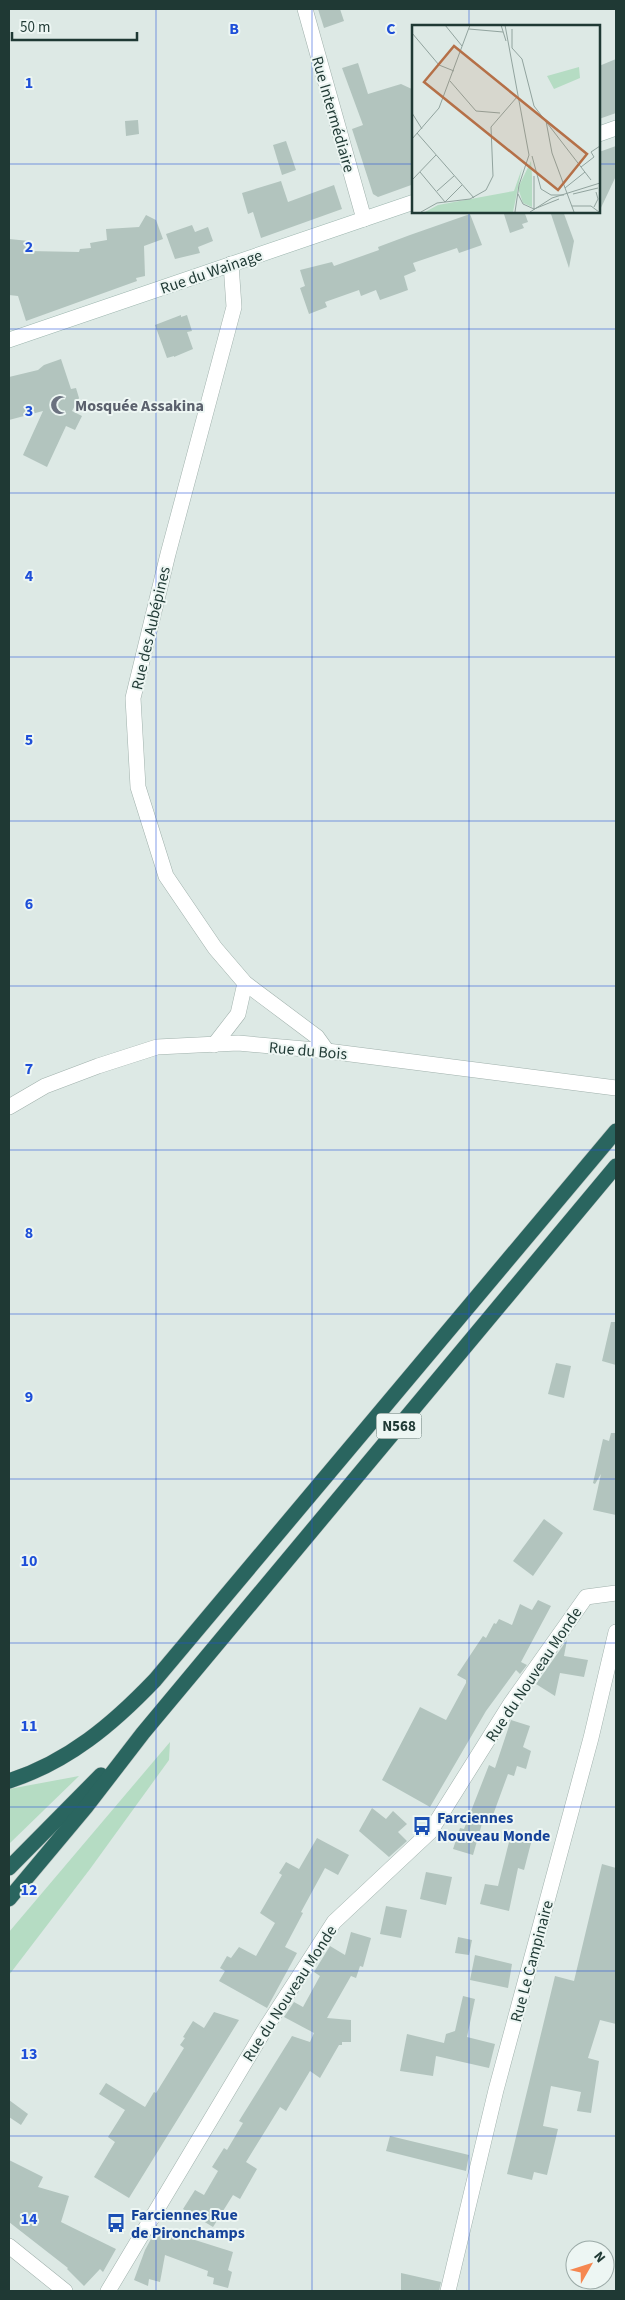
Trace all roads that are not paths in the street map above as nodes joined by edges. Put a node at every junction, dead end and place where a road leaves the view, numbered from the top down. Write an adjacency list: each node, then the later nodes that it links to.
1 (305, 9): 5 (street, Rue Intermédiaire)
2 (616, 128): 3 (street)
3 (600, 134)
4 (412, 203): 5 (street, Rue du Wainage)
5 (364, 220): 6 (street, Rue du Wainage)
6 (231, 264): 7 (street, Rue du Wainage); 8 (street, Rue des Aubépines)
7 (9, 340)
8 (245, 983): 9 (street); 10 (street, Rue des Aubépines)
9 (214, 1044): 10 (street, Rue du Bois); 12 (street, Rue du Bois)
10 (327, 1051): 11 (street, Rue du Bois)
11 (616, 1088)
12 (9, 1107)
13 (616, 1131): 18 (highway, N568)
14 (616, 1166): 17 (highway, N568)
15 (616, 1593): 23 (street, Rue du Nouveau Monde)
16 (616, 1632): 24 (street, Rue Le Campinaire)
17 (143, 1733): 19 (highway); 20 (highway)
18 (9, 1781)
19 (9, 1868)
20 (9, 1899)
21 (9, 2246): 22 (street)
22 (65, 2291)
23 (108, 2291)
24 (448, 2291)

